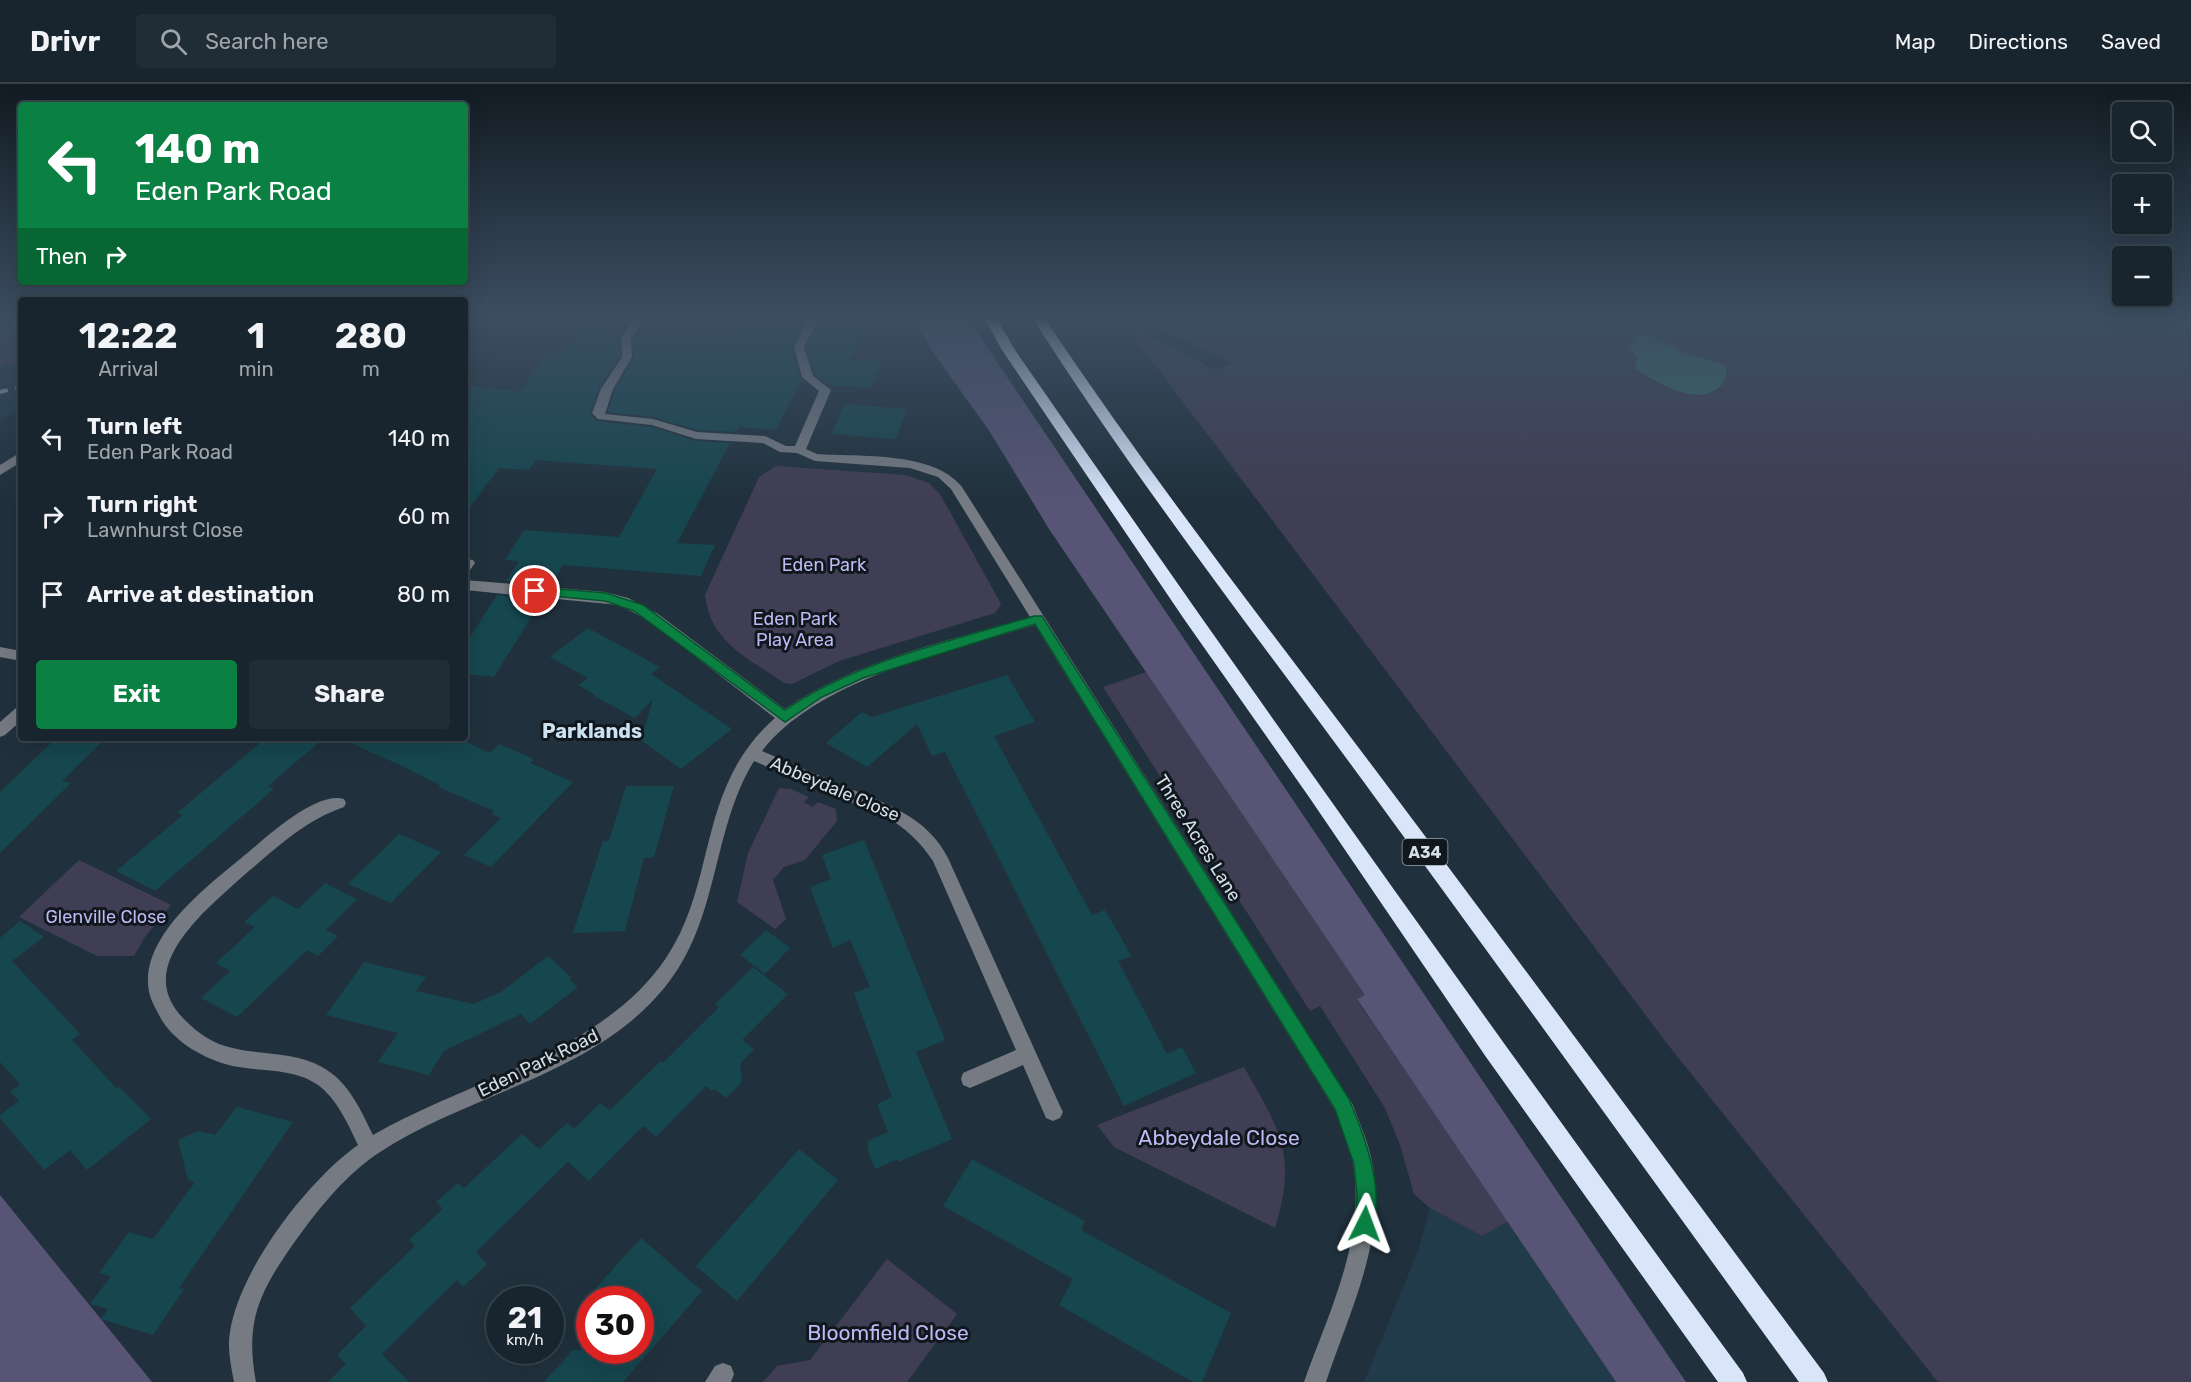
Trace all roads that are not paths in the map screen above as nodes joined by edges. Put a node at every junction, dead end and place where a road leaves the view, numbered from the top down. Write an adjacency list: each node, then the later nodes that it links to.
1 (612, 380): 5 (street, Three Acres Lane)
2 (811, 380): 5 (street)
3 (1029, 380): 23 (highway)
4 (1079, 380): 24 (highway, A34)
5 (799, 450): 9 (street, Three Acres Lane)
6 (18, 458): 7 (street)
7 (0, 471)
8 (468, 585): 13 (street)
9 (1038, 619): 13 (street, Eden Park Road); 22 (street, Three Acres Lane)
10 (0, 652): 11 (street)
11 (18, 655)
12 (18, 715): 14 (street)
13 (785, 717): 15 (street, Eden Park Road)
14 (0, 731)
15 (751, 753): 17 (street, Abbeydale Close); 20 (street, Eden Park Road)
16 (338, 803): 20 (street)
17 (1027, 1054): 18 (street); 19 (street, Abbeydale Close)
18 (970, 1079)
19 (1053, 1112)
20 (370, 1148): 21 (street, Eden Park Road)
21 (245, 1382)
22 (1315, 1382)
23 (1734, 1382)
24 (1815, 1382)

